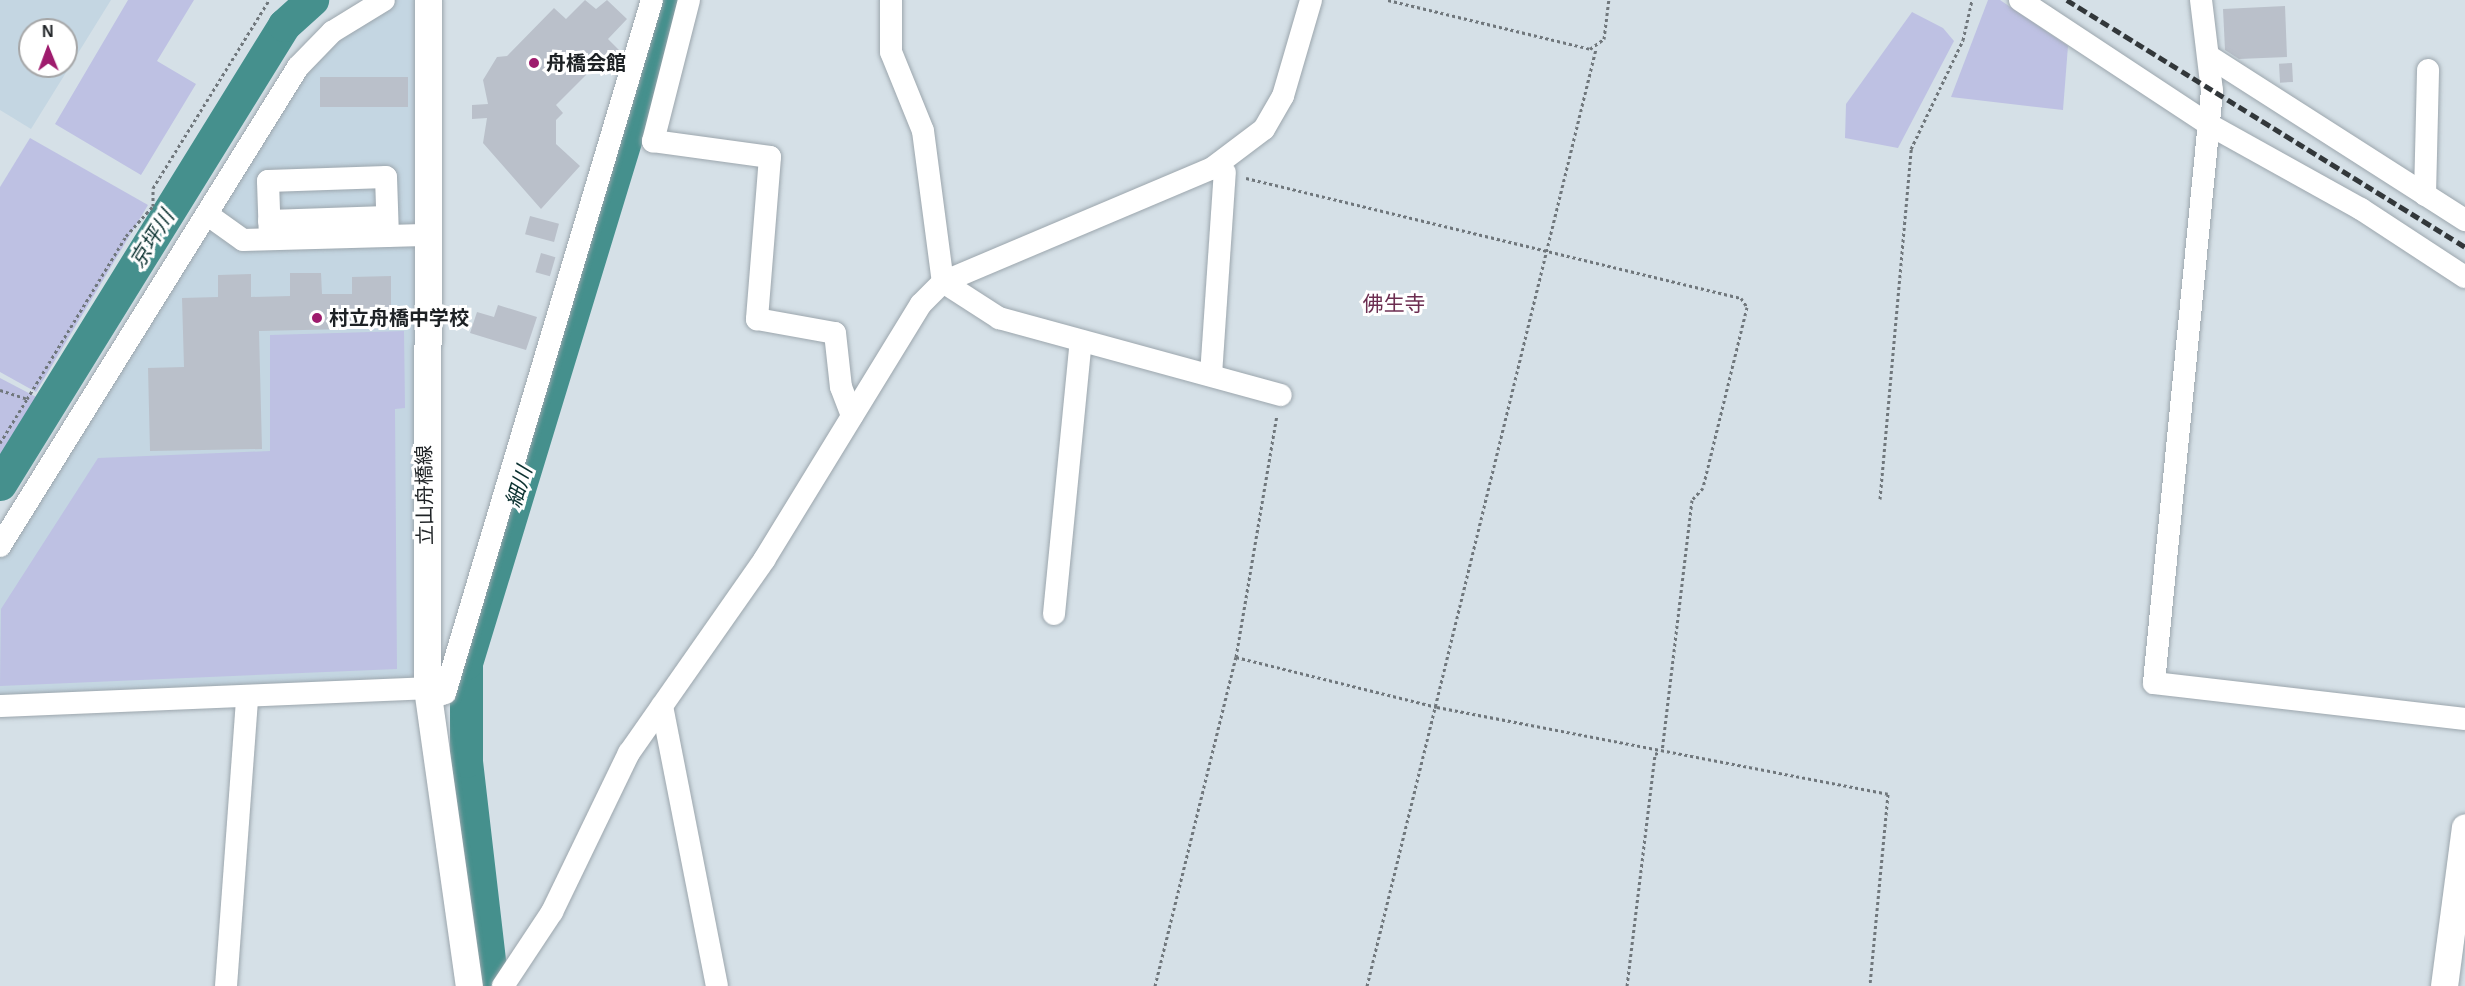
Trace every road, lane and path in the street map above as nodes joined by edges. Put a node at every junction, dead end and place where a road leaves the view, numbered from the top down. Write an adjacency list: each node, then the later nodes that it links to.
1 (268, 0): 31 (path)
2 (384, 0): 19 (street)
3 (428, 0): 23 (main road, 立山舟橋線)
4 (652, 0): 38 (street)
5 (689, 0): 32 (street)
6 (891, 0): 26 (street)
7 (1311, 0): 26 (street)
8 (1388, 0): 13 (path)
9 (1609, 0): 13 (path)
10 (1972, 0): 34 (path)
11 (2020, 0): 16 (street)
12 (2201, 0): 14 (street)
13 (1596, 49): 24 (path)
14 (2210, 57): 16 (street); 18 (street)
15 (2428, 70): 18 (street)
16 (2208, 124): 25 (street); 43 (street)
17 (1225, 172): 24 (path); 28 (street)
18 (2425, 195): 20 (street)
19 (208, 215): 22 (street); 35 (street)
20 (2465, 220)
21 (388, 227): 22 (street); 22 (street); 23 (street)
22 (270, 230)
23 (424, 235): 38 (main road, 立山舟橋線)
24 (1548, 253): 42 (path); 44 (path)
25 (2465, 277)
26 (943, 282): 27 (street); 32 (street)
27 (1080, 340): 28 (street); 36 (street)
28 (1211, 375): 30 (street)
29 (0, 390): 31 (path)
30 (1281, 395): 37 (path)
31 (27, 399): 33 (path)
32 (852, 416): 41 (street)
33 (0, 443)
34 (1880, 499)
35 (0, 546)
36 (1054, 614)
37 (1236, 657): 42 (path); 50 (path)
38 (428, 693): 39 (street); 48 (main road, 立山舟橋線)
39 (247, 699): 40 (street); 47 (street)
40 (0, 706)
41 (662, 706): 46 (street); 49 (street)
42 (1437, 706): 44 (path); 51 (path)
43 (2465, 719)
44 (1662, 751): 52 (path); 53 (path)
45 (2465, 827): 54 (main road)
46 (506, 982)
47 (226, 986)
48 (470, 986)
49 (717, 986)
50 (1155, 986)
51 (1367, 986)
52 (1627, 986)
53 (1870, 986)
54 (2444, 986)

